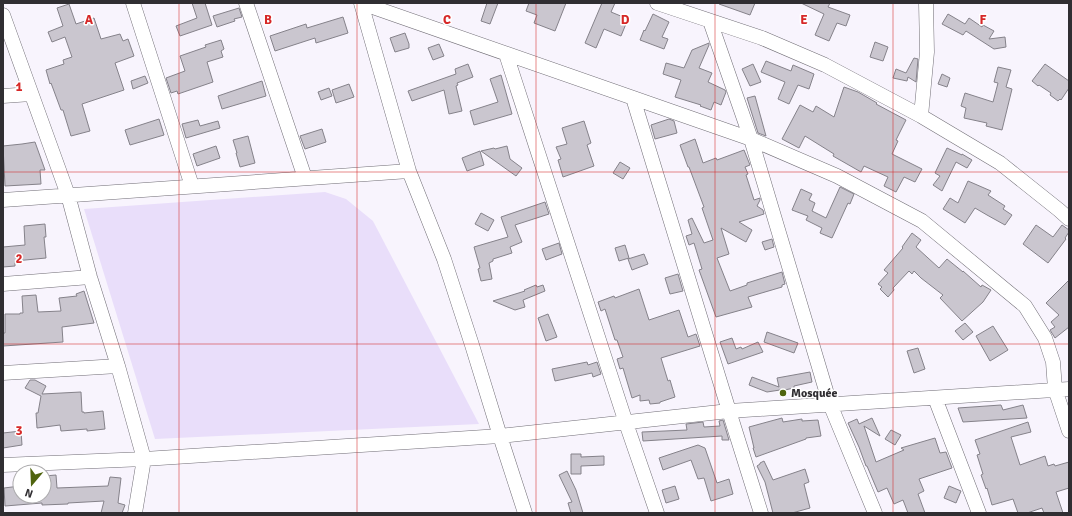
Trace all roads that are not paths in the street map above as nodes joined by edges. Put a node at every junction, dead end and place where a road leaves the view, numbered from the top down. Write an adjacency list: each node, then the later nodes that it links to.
1 (133, 3): 15 (street)
2 (246, 3): 14 (street)
3 (657, 3): 6 (street)
4 (926, 3): 11 (street)
5 (3, 15): 8 (street)
6 (710, 21): 11 (street); 12 (street)
7 (506, 54): 10 (street); 13 (street); 27 (street)
8 (31, 94): 9 (street); 16 (street)
9 (3, 96)
10 (633, 98): 12 (street); 26 (street)
11 (922, 116): 18 (street)
12 (751, 139): 23 (street); 25 (street)
13 (409, 171): 14 (street); 29 (street)
14 (305, 178): 15 (street)
15 (192, 186): 16 (street)
16 (68, 195): 17 (street); 19 (street)
17 (3, 200)
18 (1069, 219)
19 (90, 277): 20 (street); 21 (street)
20 (3, 284)
21 (118, 366): 22 (street); 30 (street)
22 (3, 373)
23 (1062, 389): 24 (street); 28 (street)
24 (935, 398): 25 (street); 37 (street)
25 (830, 404): 26 (street); 36 (street)
26 (729, 411): 27 (street); 35 (street)
27 (626, 423): 29 (street); 34 (street)
28 (1069, 431)
29 (500, 436): 30 (street); 32 (street)
30 (144, 459): 31 (street); 33 (street)
31 (3, 465)
32 (522, 510)
33 (135, 513)
34 (657, 513)
35 (762, 513)
36 (875, 513)
37 (979, 513)

